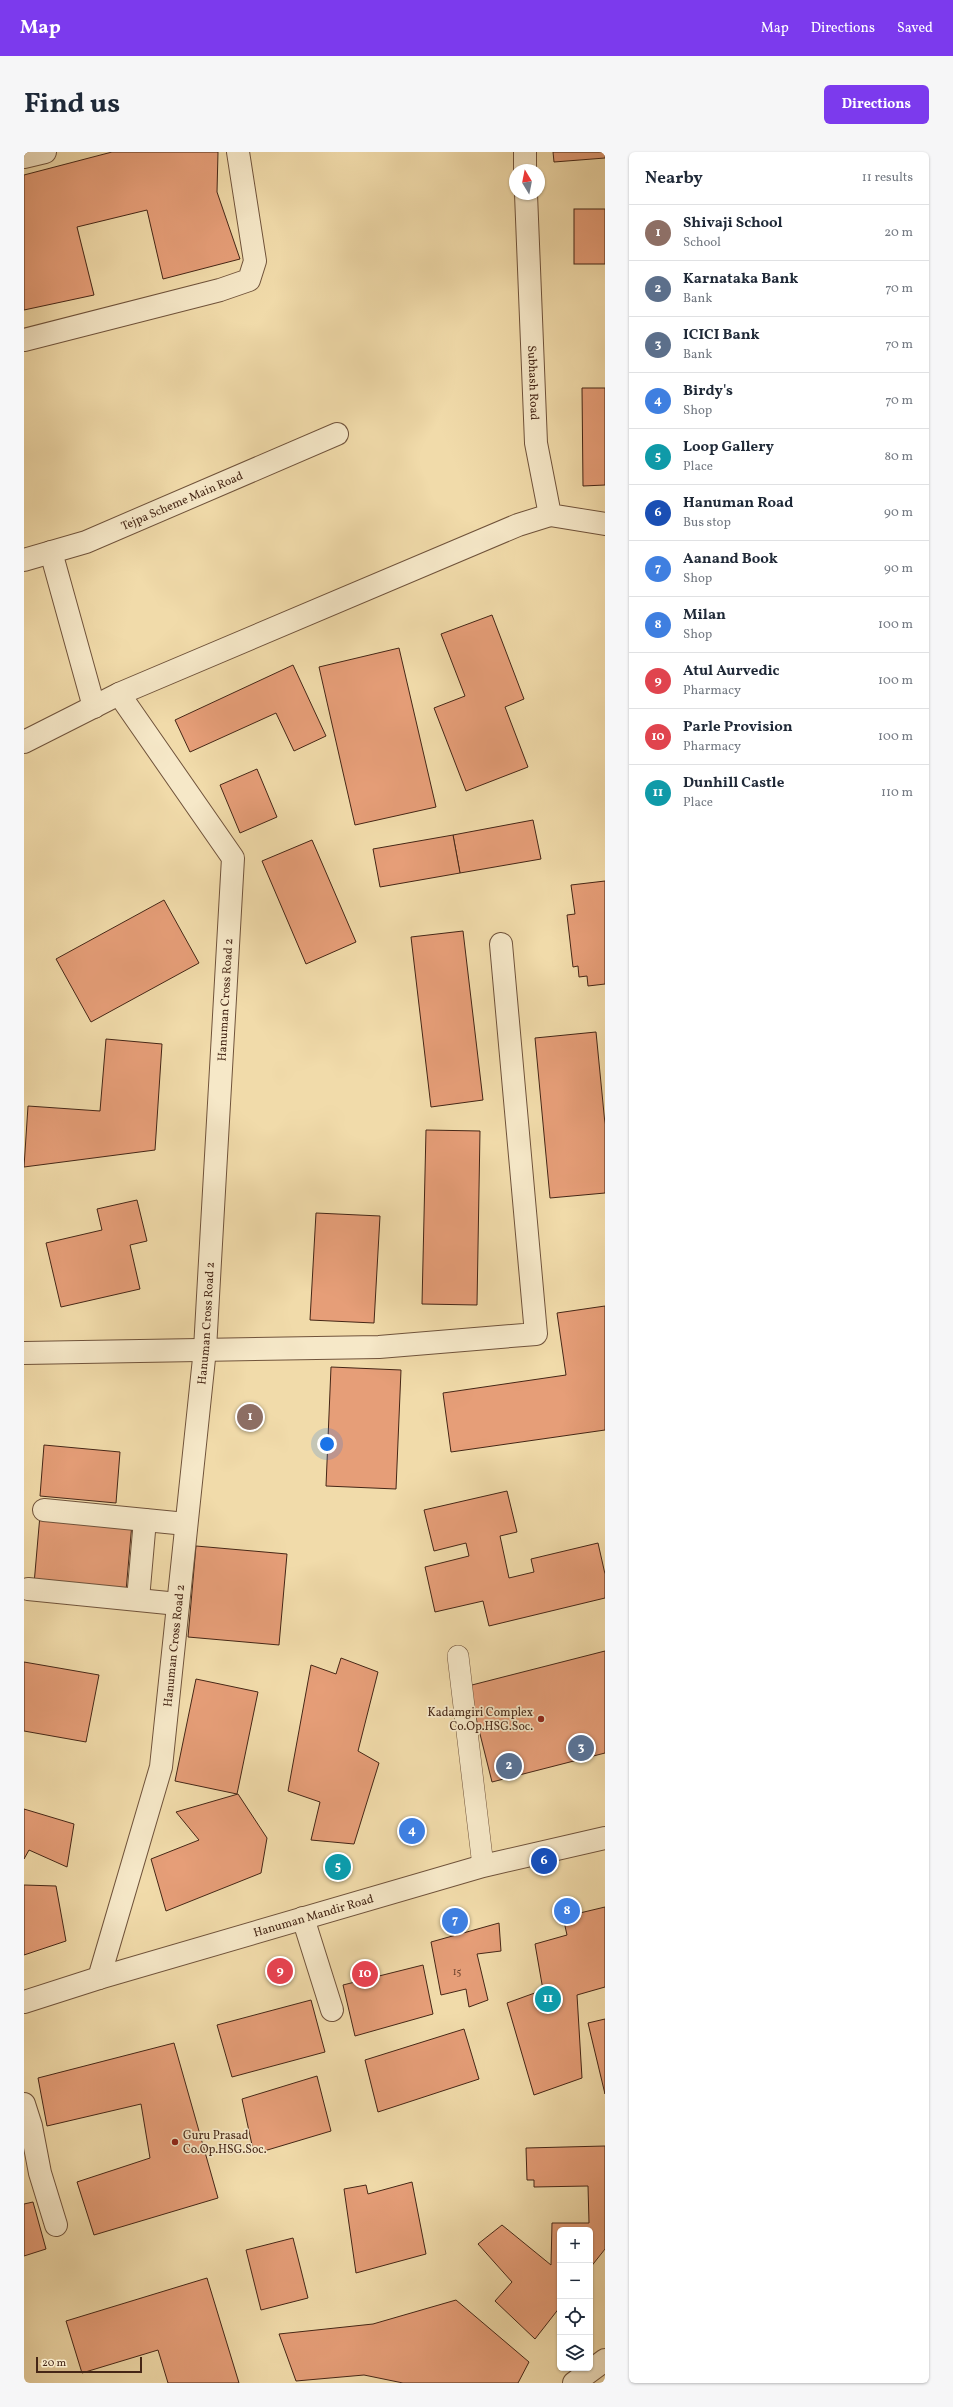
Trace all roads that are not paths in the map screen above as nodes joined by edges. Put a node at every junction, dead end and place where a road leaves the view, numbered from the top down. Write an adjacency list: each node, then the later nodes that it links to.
1 (45, 152): 4 (street)
2 (238, 152): 7 (street)
3 (525, 152): 5 (street)
4 (24, 157)
5 (525, 164)
6 (526, 200): 9 (street, Subhash Road)
7 (24, 340)
8 (337, 434): 11 (street, Tejpa Scheme Main Road)
9 (550, 515): 10 (street); 13 (street)
10 (605, 524)
11 (51, 552): 12 (street, Tejpa Scheme Main Road); 14 (street)
12 (24, 560)
13 (119, 694): 14 (street); 17 (street, Hanuman Cross Road 2)
14 (94, 706): 15 (street)
15 (24, 742)
16 (501, 944): 17 (street)
17 (205, 1349): 18 (street); 21 (street, Hanuman Cross Road 2)
18 (24, 1353)
19 (44, 1510): 20 (street)
20 (145, 1520): 21 (street); 23 (street)
21 (186, 1524): 24 (street, Hanuman Cross Road 2)
22 (28, 1589): 23 (street)
23 (138, 1599): 24 (street)
24 (178, 1604): 29 (street, Hanuman Cross Road 2)
25 (458, 1656): 27 (lane)
26 (605, 1838): 27 (street, Hanuman Mandir Road)
27 (483, 1866): 28 (street, Hanuman Mandir Road)
28 (303, 1918): 29 (street, Hanuman Mandir Road); 31 (street)
29 (99, 1978): 30 (street, Hanuman Mandir Road)
30 (24, 2002)
31 (332, 2010)
32 (24, 2104): 33 (street)
33 (56, 2225)
34 (605, 2360): 35 (street)
35 (574, 2383)

